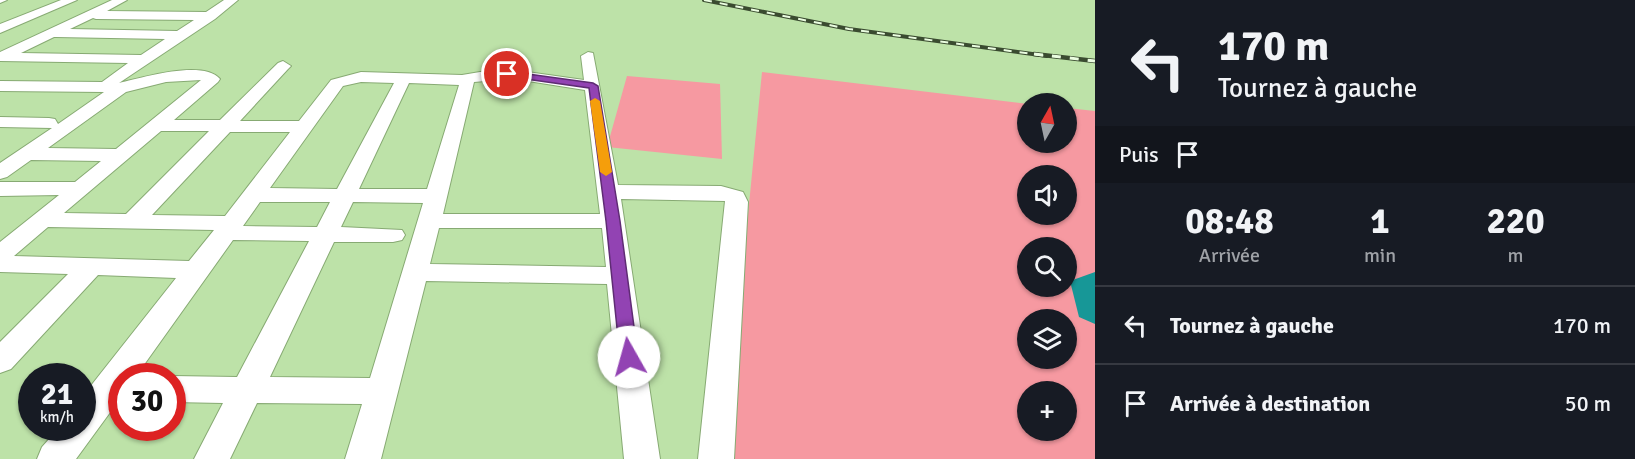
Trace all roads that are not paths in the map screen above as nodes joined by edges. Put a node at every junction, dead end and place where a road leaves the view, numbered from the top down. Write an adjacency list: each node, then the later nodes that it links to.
1 (70, 0): 6 (street)
2 (121, 0): 4 (street)
3 (232, 0): 5 (street)
4 (90, 15): 5 (street); 7 (street)
5 (211, 16): 8 (street)
6 (0, 28)
7 (51, 33): 8 (street); 10 (street)
8 (182, 35): 11 (street)
9 (588, 56): 16 (street)
10 (0, 57): 11 (street)
11 (147, 58): 17 (street)
12 (283, 66): 21 (street)
13 (404, 78): 14 (street); 22 (street); 30 (street)
14 (462, 80): 16 (street); 32 (street)
15 (0, 86): 17 (street)
16 (593, 86): 29 (street)
17 (103, 87): 19 (street)
18 (0, 122): 19 (street)
19 (50, 123): 25 (street)
20 (156, 125): 21 (street); 23 (street); 24 (street)
21 (226, 126): 22 (street); 34 (street)
22 (304, 127): 31 (street)
23 (28, 154): 24 (street); 26 (street)
24 (118, 155): 27 (street)
25 (0, 156)
26 (0, 173)
27 (80, 188): 28 (street); 33 (street)
28 (0, 189)
29 (609, 192): 35 (street); 57 (street)
30 (346, 194): 31 (street); 32 (street); 37 (street)
31 (253, 195): 36 (street)
32 (432, 208): 35 (street); 43 (street)
33 (43, 220): 34 (street); 39 (street)
34 (133, 221): 36 (street)
35 (613, 221): 44 (street)
36 (228, 228): 37 (street); 42 (street)
37 (325, 235): 38 (street); 48 (street)
38 (393, 235)
39 (0, 255)
40 (0, 264): 41 (street)
41 (92, 266): 42 (street); 45 (street)
42 (198, 270): 46 (street)
43 (415, 272): 44 (street); 49 (street)
44 (619, 276): 56 (street)
45 (0, 361)
46 (133, 363)
47 (186, 389): 48 (street)
48 (247, 390): 49 (street); 54 (street)
49 (381, 391): 55 (street)
50 (108, 396): 51 (street)
51 (96, 409)
52 (70, 441): 53 (street)
53 (55, 459)
54 (212, 459)
55 (363, 459)
56 (642, 459)
57 (716, 459)

